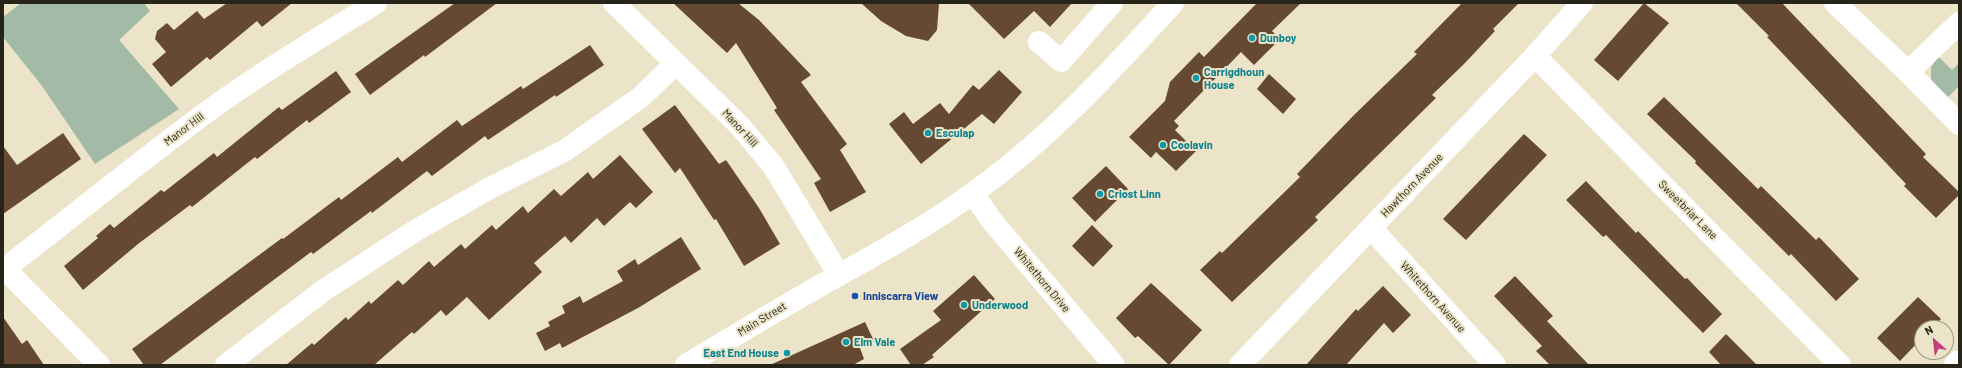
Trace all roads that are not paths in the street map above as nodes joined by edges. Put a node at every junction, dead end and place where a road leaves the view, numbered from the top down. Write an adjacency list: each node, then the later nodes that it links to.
1 (376, 3): 15 (street, Manor Hill)
2 (614, 3): 10 (street, Manor Hill)
3 (1112, 3): 8 (street)
4 (1173, 3): 13 (street, Main Street)
5 (1582, 3): 9 (street, Hawthorn Avenue)
6 (1835, 3): 11 (street)
7 (1959, 23): 11 (street)
8 (1039, 42)
9 (1535, 56): 14 (street, Hawthorn Avenue); 24 (street, Sweetbriar Lane)
10 (675, 64): 16 (street, Manor Hill); 19 (street)
11 (1908, 72): 12 (street)
12 (1959, 124)
13 (973, 194): 16 (street, Main Street); 21 (street, Whitethorn Drive)
14 (1371, 228): 22 (street, Hawthorn Avenue); 23 (street, Whitethorn Avenue)
15 (4, 270): 18 (street)
16 (839, 275): 20 (street, Main Street)
17 (1959, 361): 25 (street)
18 (99, 365)
19 (226, 365)
20 (686, 365)
21 (1114, 365)
22 (1240, 365)
23 (1495, 365)
24 (1840, 365)
25 (1955, 365)

